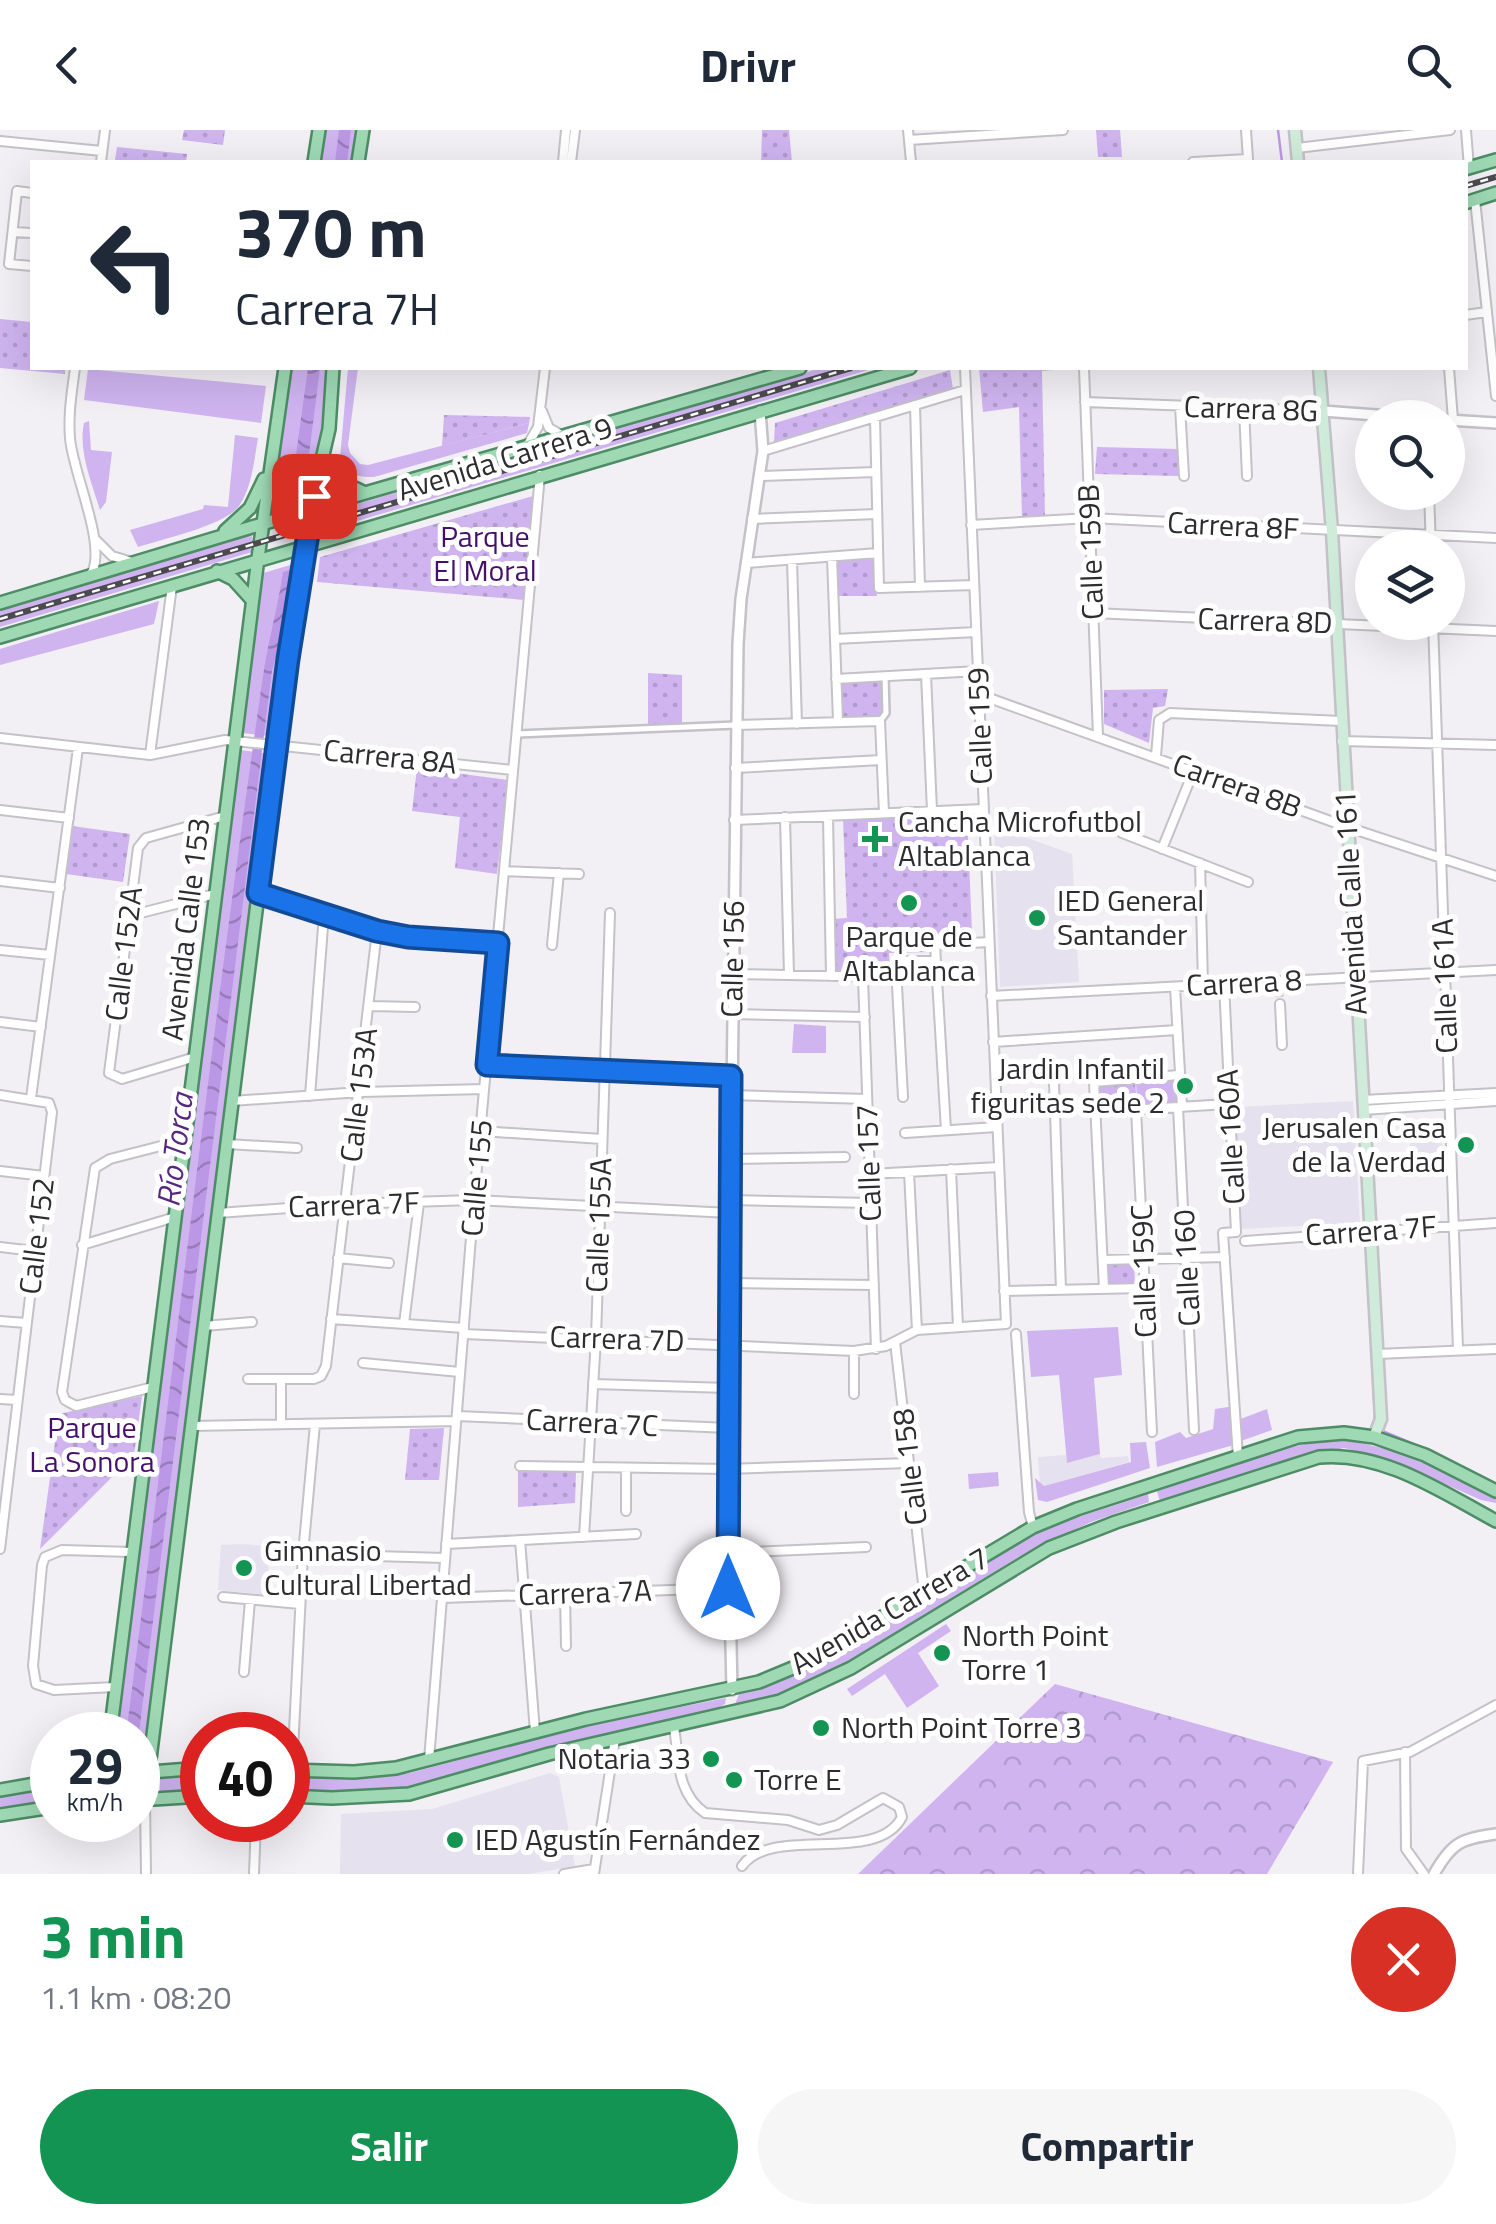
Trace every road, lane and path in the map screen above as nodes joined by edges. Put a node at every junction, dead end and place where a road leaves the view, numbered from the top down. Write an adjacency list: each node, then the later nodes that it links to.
1 (105, 130): 16 (street)
2 (319, 130): 18 (main road)
3 (363, 130): 19 (main road)
4 (566, 130): 20 (street)
5 (575, 130): 21 (street)
6 (1064, 130): 11 (street)
7 (1246, 130): 23 (street)
8 (1296, 130): 15 (main road)
9 (1450, 130): 15 (street)
10 (1466, 130): 25 (street)
11 (991, 132): 12 (street)
12 (953, 134): 13 (street)
13 (909, 135): 22 (street)
14 (0, 141): 16 (street)
15 (1297, 148): 24 (main road)
16 (102, 152): 17 (street)
17 (100, 160)
18 (314, 160)
19 (358, 160)
20 (563, 160)
21 (572, 160)
22 (911, 160)
23 (1230, 160)
24 (1298, 160)
25 (1467, 160)
26 (1496, 160): 27 (main road)
27 (1468, 168)
28 (30, 193): 31 (street)
29 (1496, 193): 30 (main road)
30 (1470, 201): 34 (street)
31 (12, 232): 32 (street); 33 (street)
32 (30, 233)
33 (30, 266)
34 (1487, 312): 35 (street); 36 (street)
35 (1468, 314)
36 (1493, 338): 48 (street)
37 (75, 370): 78 (street)
38 (286, 370): 63 (main road, Avenida Calle 153)
39 (333, 370): 65 (main road)
40 (544, 370): 53 (street)
41 (793, 370): 61 (main road, Avenida Carrera 9)
42 (903, 370): 55 (main road, Avenida Carrera 9)
43 (964, 370): 47 (street, Calle 159)
44 (1084, 370): 50 (street, Calle 159B)
45 (1318, 370): 56 (main road, Avenida Calle 161)
46 (1449, 370): 49 (street)
47 (966, 390): 51 (street); 77 (street, Calle 159)
48 (1496, 396)
49 (1450, 400)
50 (1085, 402): 52 (street, Carrera 8G); 75 (street, Calle 159B)
51 (916, 406): 58 (street); 95 (street)
52 (1180, 406): 54 (street, Carrera 8G); 69 (street)
53 (540, 407): 61 (street); 62 (street)
54 (1244, 408): 56 (street, Carrera 8G); 70 (street)
55 (760, 410): 64 (street, Calle 156); 67 (main road, Avenida Carrera 9)
56 (1323, 411): 57 (street, Carrera 8G); 79 (main road, Avenida Calle 161)
57 (1355, 413)
58 (875, 418): 64 (street); 66 (street)
59 (1465, 421): 60 (street)
60 (1496, 423)
61 (564, 436): 62 (main road, Avenida Carrera 9)
62 (527, 446): 71 (main road, Avenida Carrera 9)
63 (274, 451): 76 (main road, Avenida Calle 153); 82 (main road)
64 (763, 451): 68 (street, Calle 156)
65 (322, 457): 71 (main road); 72 (main road)
66 (876, 472): 68 (street); 73 (street)
67 (540, 475): 84 (main road, Avenida Carrera 9); 117 (street, Calle 155)
68 (759, 476): 74 (street, Calle 156)
69 (1184, 476)
70 (1246, 476)
71 (365, 493): 72 (main road, Avenida Carrera 9)
72 (308, 510): 76 (main road, Avenida Carrera 9); 84 (main road)
73 (877, 514): 74 (street); 85 (street)
74 (752, 518): 90 (street, Calle 156)
75 (1090, 518): 77 (street, Carrera 8F); 79 (street, Carrera 8F); 98 (street, Calle 159B)
76 (263, 524): 82 (main road, Avenida Carrera 9); 87 (main road, Avenida Calle 153)
77 (971, 525): 94 (street, Calle 159)
78 (92, 531): 88 (street); 92 (street)
79 (1332, 531): 80 (street, Carrera 8F); 99 (main road, Avenida Calle 161)
80 (1355, 532)
81 (1465, 537): 83 (street, Carrera 8F)
82 (213, 538): 88 (main road, Avenida Carrera 9)
83 (1496, 538)
84 (303, 545): 87 (main road, Avenida Carrera 9); 123 (main road)
85 (878, 553): 86 (street); 95 (street)
86 (832, 557): 89 (street); 105 (street)
87 (258, 558): 91 (main road, Avenida Carrera 9); 96 (main road, Avenida Calle 153)
88 (139, 560): 92 (main road, Avenida Carrera 9)
89 (792, 561): 90 (street); 115 (street)
90 (746, 562): 116 (street, Calle 156)
91 (216, 570): 93 (main road, Avenida Carrera 9); 96 (main road)
92 (87, 576): 97 (main road, Avenida Carrera 9)
93 (172, 584): 104 (main road, Avenida Carrera 9); 127 (street)
94 (974, 586): 95 (street); 103 (street, Calle 159)
95 (920, 587)
96 (252, 600): 120 (main road, Avenida Calle 153)
97 (0, 603)
98 (1094, 613): 99 (street, Carrera 8D); 118 (street, Calle 159B)
99 (1336, 624): 100 (street, Carrera 8D); 113 (main road, Avenida Calle 161)
100 (1355, 624)
101 (1465, 628): 102 (street, Carrera 8D)
102 (1496, 630)
103 (976, 632): 105 (street); 107 (street, Calle 159)
104 (0, 636)
105 (835, 639): 110 (street)
106 (1433, 640): 124 (street, Calle 161A)
107 (978, 671): 108 (street); 111 (street, Calle 159)
108 (926, 674): 109 (street); 136 (street)
109 (885, 676): 110 (street); 112 (street)
110 (836, 678): 114 (street)
111 (978, 694): 118 (street, Carrera 8B); 134 (street, Calle 159)
112 (880, 721): 114 (street); 130 (street)
113 (1341, 721): 121 (main road, Avenida Calle 161); 129 (street)
114 (838, 722): 115 (street)
115 (797, 724): 116 (street)
116 (736, 726): 117 (street); 131 (street, Calle 156)
117 (517, 734): 132 (street, Calle 155)
118 (1098, 736): 129 (street, Carrera 8B)
119 (0, 738): 126 (street, Carrera 8A)
120 (241, 741): 122 (street, Carrera 8A); 123 (street, Carrera 8A); 128 (main road, Avenida Calle 153)
121 (1342, 741): 124 (street); 143 (main road, Avenida Calle 161)
122 (207, 742): 127 (street, Carrera 8A); 128 (street)
123 (272, 745): 132 (street, Carrera 8A); 155 (main road)
124 (1437, 746): 125 (street); 146 (street, Calle 161A)
125 (1496, 746)
126 (78, 748): 127 (street, Carrera 8A); 140 (street)
127 (150, 755)
128 (232, 756): 138 (main road, Avenida Calle 153)
129 (1156, 756): 133 (street, Carrera 8B)
130 (881, 760): 131 (street); 137 (street)
131 (735, 768): 142 (street, Calle 156)
132 (514, 770): 148 (street, Calle 155)
133 (1194, 770): 143 (street, Carrera 8B); 145 (street)
134 (984, 809): 136 (street); 161 (street, Calle 159)
135 (0, 810): 140 (street)
136 (932, 811): 137 (street)
137 (884, 813): 139 (street)
138 (225, 816): 156 (main road, Avenida Calle 153); 159 (street, Calle 152A)
139 (828, 816): 141 (street); 171 (street)
140 (69, 818): 154 (street)
141 (785, 818): 142 (street); 170 (street)
142 (734, 820): 169 (street, Calle 156)
143 (1347, 826): 146 (street, Carrera 8B); 174 (main road, Avenida Calle 161)
144 (1122, 833): 145 (street)
145 (1162, 848): 147 (street)
146 (1441, 859): 151 (street, Carrera 8B); 168 (street, Calle 161A)
147 (1200, 863): 153 (street); 176 (street)
148 (504, 871): 149 (street); 162 (street, Calle 155)
149 (559, 873): 150 (street); 163 (street)
150 (579, 874)
151 (1496, 876)
152 (0, 881): 154 (street)
153 (1248, 882)
154 (60, 888): 165 (street)
155 (258, 893): 158 (street); 205 (main road)
156 (215, 894): 159 (street); 189 (main road, Avenida Calle 153)
157 (610, 913): 191 (street, Calle 155A)
158 (324, 914): 160 (street); 200 (street)
159 (128, 916): 189 (street, Calle 152A)
160 (377, 931): 162 (street); 180 (street, Calle 153A)
161 (989, 942): 166 (street); 178 (street, Calle 159)
162 (498, 943): 190 (street, Calle 155)
163 (552, 945)
164 (0, 950): 165 (street)
165 (50, 956): 185 (street)
166 (936, 961): 173 (street); 213 (street)
167 (1496, 970): 168 (street, Carrera 8)
168 (1445, 973): 174 (street, Carrera 8); 204 (street, Calle 161A)
169 (732, 974): 170 (street); 182 (street, Calle 156)
170 (789, 975): 171 (street)
171 (830, 976): 172 (street)
172 (863, 976): 173 (street); 183 (street, Calle 157)
173 (897, 977): 201 (street)
174 (1356, 978): 175 (street, Carrera 8); 208 (main road, Avenida Calle 161)
175 (1224, 984): 176 (street, Carrera 8); 207 (street, Calle 160A)
176 (1203, 985): 177 (street, Carrera 8)
177 (1175, 986): 178 (street, Carrera 8); 186 (street, Calle 160)
178 (992, 996): 187 (street, Calle 159)
179 (1280, 1004): 188 (street)
180 (370, 1006): 181 (street); 196 (street, Calle 153A)
181 (415, 1007)
182 (732, 1014): 183 (street); 193 (street, Calle 156)
183 (865, 1017): 203 (street, Calle 157)
184 (0, 1022): 185 (street)
185 (41, 1026): 202 (street)
186 (1176, 1030): 187 (street); 192 (street, Calle 160)
187 (993, 1042): 212 (street, Calle 159)
188 (1282, 1044)
189 (195, 1057): 217 (main road, Avenida Calle 153)
190 (487, 1065): 191 (street); 195 (street, Calle 155)
191 (604, 1071): 193 (street); 216 (street, Calle 155A)
192 (1179, 1075): 209 (street, Calle 160); 211 (street)
193 (731, 1076): 199 (street, Calle 156)
194 (1054, 1083): 254 (street)
195 (484, 1089): 196 (street); 214 (street, Calle 155)
196 (361, 1092): 200 (street); 232 (street, Calle 153A)
197 (1496, 1093): 204 (street)
198 (0, 1094): 202 (street)
199 (731, 1095): 203 (street); 221 (street, Calle 156)
200 (310, 1096): 205 (street)
201 (903, 1097)
202 (31, 1098): 227 (street, Calle 152)
203 (867, 1099): 226 (street, Calle 157)
204 (1450, 1100): 206 (street); 208 (street); 238 (street, Calle 161A)
205 (232, 1101): 218 (main road)
206 (1496, 1102)
207 (1228, 1104): 209 (street); 244 (street, Calle 160A)
208 (1363, 1105): 239 (main road, Avenida Calle 161)
209 (1180, 1107): 210 (street); 246 (street, Calle 160)
210 (1136, 1109): 211 (street); 248 (street, Calle 159C)
211 (1095, 1112): 247 (street)
212 (997, 1127): 213 (street); 222 (street, Calle 159)
213 (946, 1130): 215 (street)
214 (481, 1131): 216 (street); 228 (street, Calle 155)
215 (905, 1132)
216 (602, 1138): 233 (street, Calle 155A)
217 (184, 1140): 236 (main road, Avenida Calle 153); 241 (street)
218 (227, 1144): 219 (street); 234 (main road)
219 (297, 1148)
220 (845, 1157): 221 (street)
221 (730, 1159): 229 (street, Calle 156)
222 (999, 1167): 223 (street); 255 (street, Calle 159)
223 (951, 1170): 225 (street); 263 (street)
224 (0, 1171): 227 (street)
225 (909, 1172): 226 (street); 264 (street)
226 (870, 1174): 231 (street, Calle 157)
227 (44, 1176): 243 (street, Calle 152)
228 (474, 1200): 230 (street, Carrera 7F); 233 (street, Carrera 7F); 265 (street, Calle 155)
229 (730, 1200): 231 (street); 235 (street, Calle 156)
230 (419, 1203): 232 (street, Carrera 7F); 260 (street)
231 (871, 1203): 251 (street, Calle 157)
232 (346, 1204): 234 (street, Carrera 7F); 245 (street, Calle 153A)
233 (600, 1206): 235 (street, Carrera 7F); 267 (street, Calle 155A)
234 (218, 1213): 262 (main road)
235 (730, 1213): 250 (street, Calle 156)
236 (175, 1217): 241 (street); 280 (main road, Avenida Calle 153)
237 (1496, 1223): 238 (street, Carrera 7F)
238 (1454, 1225): 239 (street, Carrera 7F); 272 (street, Calle 161A)
239 (1370, 1231): 240 (street, Carrera 7F); 274 (main road, Avenida Calle 161)
240 (1245, 1241)
241 (82, 1245): 280 (street)
242 (0, 1247): 243 (street)
243 (34, 1251): 259 (street, Calle 152)
244 (1225, 1257): 246 (street); 294 (street, Calle 160A)
245 (338, 1258): 249 (street); 256 (street, Calle 153A)
246 (1186, 1259): 248 (street); 291 (street, Calle 160)
247 (1102, 1260): 248 (street); 253 (street)
248 (1145, 1261): 252 (street, Calle 159C)
249 (390, 1263)
250 (729, 1284): 251 (street); 269 (street, Calle 156)
251 (874, 1284): 270 (street, Calle 157)
252 (1144, 1288): 253 (street); 292 (street, Calle 159C)
253 (1104, 1289): 254 (street)
254 (1060, 1290): 255 (street)
255 (1004, 1291): 261 (street, Calle 159)
256 (331, 1319): 260 (street, Carrera 7D); 278 (street, Calle 153A)
257 (0, 1321): 259 (street)
258 (252, 1322): 262 (street)
259 (26, 1323): 284 (street, Calle 152)
260 (404, 1324): 265 (street, Carrera 7D)
261 (1006, 1324): 263 (street, Carrera 7D)
262 (204, 1326): 289 (main road)
263 (958, 1327): 264 (street, Carrera 7D)
264 (917, 1330): 268 (street, Carrera 7D)
265 (464, 1331): 267 (street, Carrera 7D); 276 (street, Calle 155)
266 (1016, 1334): 308 (street)
267 (596, 1338): 269 (street, Carrera 7D); 279 (street, Calle 155A)
268 (895, 1342): 270 (street, Carrera 7D); 295 (street, Calle 158)
269 (729, 1344): 273 (street, Carrera 7D); 281 (street, Calle 156)
270 (876, 1348): 273 (street, Carrera 7D)
271 (1496, 1349): 272 (street)
272 (1458, 1350): 274 (street)
273 (854, 1352): 282 (street)
274 (1378, 1354): 293 (main road, Avenida Calle 161)
275 (364, 1364): 276 (street)
276 (460, 1372): 285 (street, Calle 155)
277 (248, 1379): 278 (street)
278 (281, 1379): 286 (street)
279 (593, 1384): 281 (street); 288 (street, Calle 155A)
280 (153, 1387): 315 (main road, Avenida Calle 153)
281 (728, 1388): 290 (street, Calle 156)
282 (854, 1394)
283 (0, 1399): 284 (street)
284 (17, 1400): 300 (street, Calle 152)
285 (457, 1418): 287 (street, Carrera 7C); 288 (street, Carrera 7C); 312 (street, Calle 155)
286 (281, 1424): 287 (street, Carrera 7C); 289 (street, Carrera 7C)
287 (315, 1424): 316 (street)
288 (590, 1424): 290 (street, Carrera 7C); 297 (street, Calle 155A)
289 (192, 1426): 333 (main road)
290 (728, 1428): 298 (street, Calle 156)
291 (1194, 1430)
292 (1152, 1432)
293 (1374, 1437): 294 (main road, Avenida Carrera 7); 302 (main road, Avenida Carrera 7)
294 (1238, 1458): 301 (main road, Avenida Carrera 7)
295 (909, 1462): 298 (street); 320 (street, Calle 158)
296 (520, 1466): 297 (street)
297 (586, 1469): 299 (street); 310 (street, Calle 155A)
298 (727, 1469): 299 (street); 317 (street, Calle 156)
299 (626, 1470): 304 (street)
300 (4, 1474): 314 (street, Calle 152)
301 (1141, 1489): 306 (main road); 308 (main road, Avenida Carrera 7)
302 (1496, 1491)
303 (1449, 1496): 305 (main road); 306 (main road, Avenida Carrera 7); 307 (main road, Avenida Carrera 7)
304 (626, 1510)
305 (1496, 1510)
306 (1127, 1519): 335 (main road, Avenida Carrera 7)
307 (1496, 1521)
308 (1033, 1526): 320 (main road, Avenida Carrera 7)
309 (636, 1534): 310 (street)
310 (584, 1537): 311 (street)
311 (520, 1540): 312 (street); 322 (street)
312 (446, 1544): 318 (street, Calle 155)
313 (866, 1547): 317 (street)
314 (0, 1549)
315 (132, 1552): 329 (main road, Avenida Calle 153); 329 (street)
316 (303, 1554): 318 (street); 326 (street)
317 (727, 1554): 319 (street, Calle 156)
318 (445, 1558): 324 (street, Calle 155)
319 (728, 1588): 321 (street, Carrera 7A); 330 (street, Calle 156)
320 (924, 1592): 330 (main road, Avenida Carrera 7)
321 (564, 1594): 322 (street, Carrera 7A); 327 (street)
322 (525, 1596): 324 (street, Carrera 7A); 337 (street)
323 (223, 1597): 325 (street)
324 (442, 1598): 340 (street, Calle 155)
325 (250, 1600): 326 (street); 328 (street)
326 (300, 1604): 334 (street)
327 (566, 1646)
328 (244, 1672)
329 (116, 1688): 332 (main road, Avenida Calle 153)
330 (732, 1690): 335 (main road); 337 (main road, Avenida Carrera 7)
331 (1496, 1705): 339 (street)
332 (113, 1712)
333 (152, 1712)
334 (293, 1712)
335 (690, 1722): 336 (main road, Avenida Carrera 7)
336 (674, 1726): 338 (main road, Avenida Carrera 7); 350 (street)
337 (536, 1732): 340 (main road, Avenida Carrera 7)
338 (615, 1740): 344 (main road, Avenida Carrera 7); 351 (street)
339 (1405, 1752): 355 (street); 356 (street)
340 (429, 1761): 341 (main road, Avenida Carrera 7)
341 (310, 1771)
342 (30, 1785): 343 (main road)
343 (0, 1790)
344 (310, 1797)
345 (30, 1810): 346 (main road)
346 (0, 1815)
347 (1496, 1834): 357 (street)
348 (144, 1842): 352 (street)
349 (255, 1842): 353 (street)
350 (742, 1866)
351 (594, 1872): 354 (street)
352 (146, 1874)
353 (254, 1874)
354 (564, 1874)
355 (1358, 1874)
356 (1424, 1874)
357 (1434, 1874)

